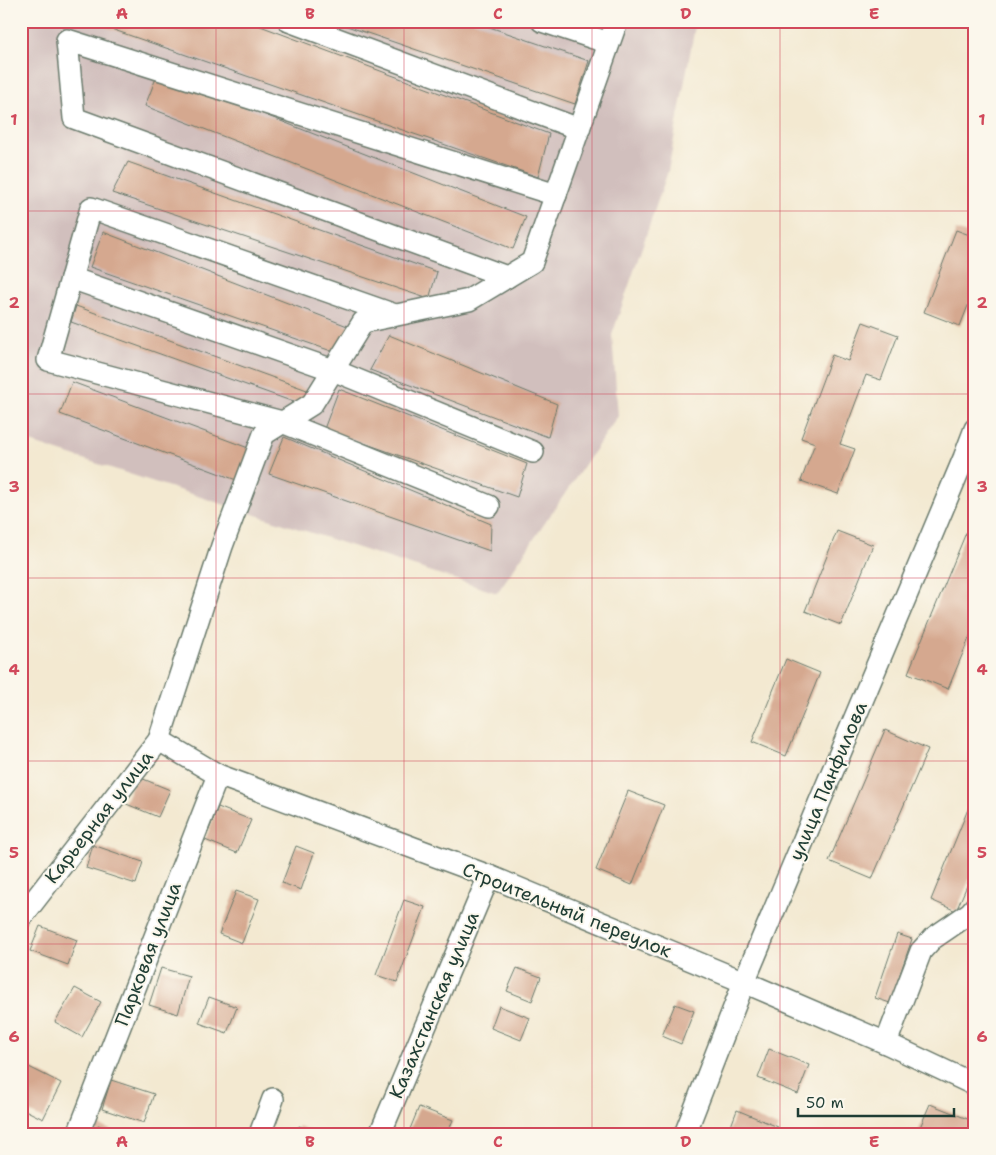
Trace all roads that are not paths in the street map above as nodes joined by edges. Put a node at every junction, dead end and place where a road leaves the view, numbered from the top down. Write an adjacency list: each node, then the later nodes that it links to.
1 (288, 21): 6 (street)
2 (542, 21): 5 (street)
3 (617, 21): 5 (street, Карьерная улица)
4 (67, 31): 7 (street); 8 (street)
5 (609, 43): 6 (street, Карьерная улица)
6 (579, 129): 7 (street, Карьерная улица)
7 (556, 194): 8 (street, Карьерная улица)
8 (507, 277): 10 (street, Карьерная улица)
9 (72, 278): 10 (street); 11 (street); 12 (street)
10 (396, 315): 11 (street, Карьерная улица)
11 (333, 370): 12 (street, Карьерная улица); 14 (street)
12 (282, 422): 16 (street); 17 (street, Карьерная улица)
13 (975, 429): 15 (street, улица Панфилова)
14 (533, 452)
15 (969, 461): 22 (street, улица Панфилова)
16 (489, 506)
17 (159, 740): 18 (street, Строительный переулок); 21 (street, Карьерная улица)
18 (218, 775): 19 (street, Строительный переулок); 26 (street, Парковая улица)
19 (489, 876): 22 (street, Строительный переулок); 28 (street, Казахстанская улица)
20 (975, 907): 23 (street)
21 (21, 918)
22 (744, 982): 23 (street, Строительный переулок); 29 (street, улица Панфилова)
23 (886, 1043): 24 (street, Строительный переулок)
24 (975, 1085)
25 (273, 1099): 27 (street)
26 (78, 1134)
27 (260, 1134)
28 (380, 1134)
29 (685, 1134)

